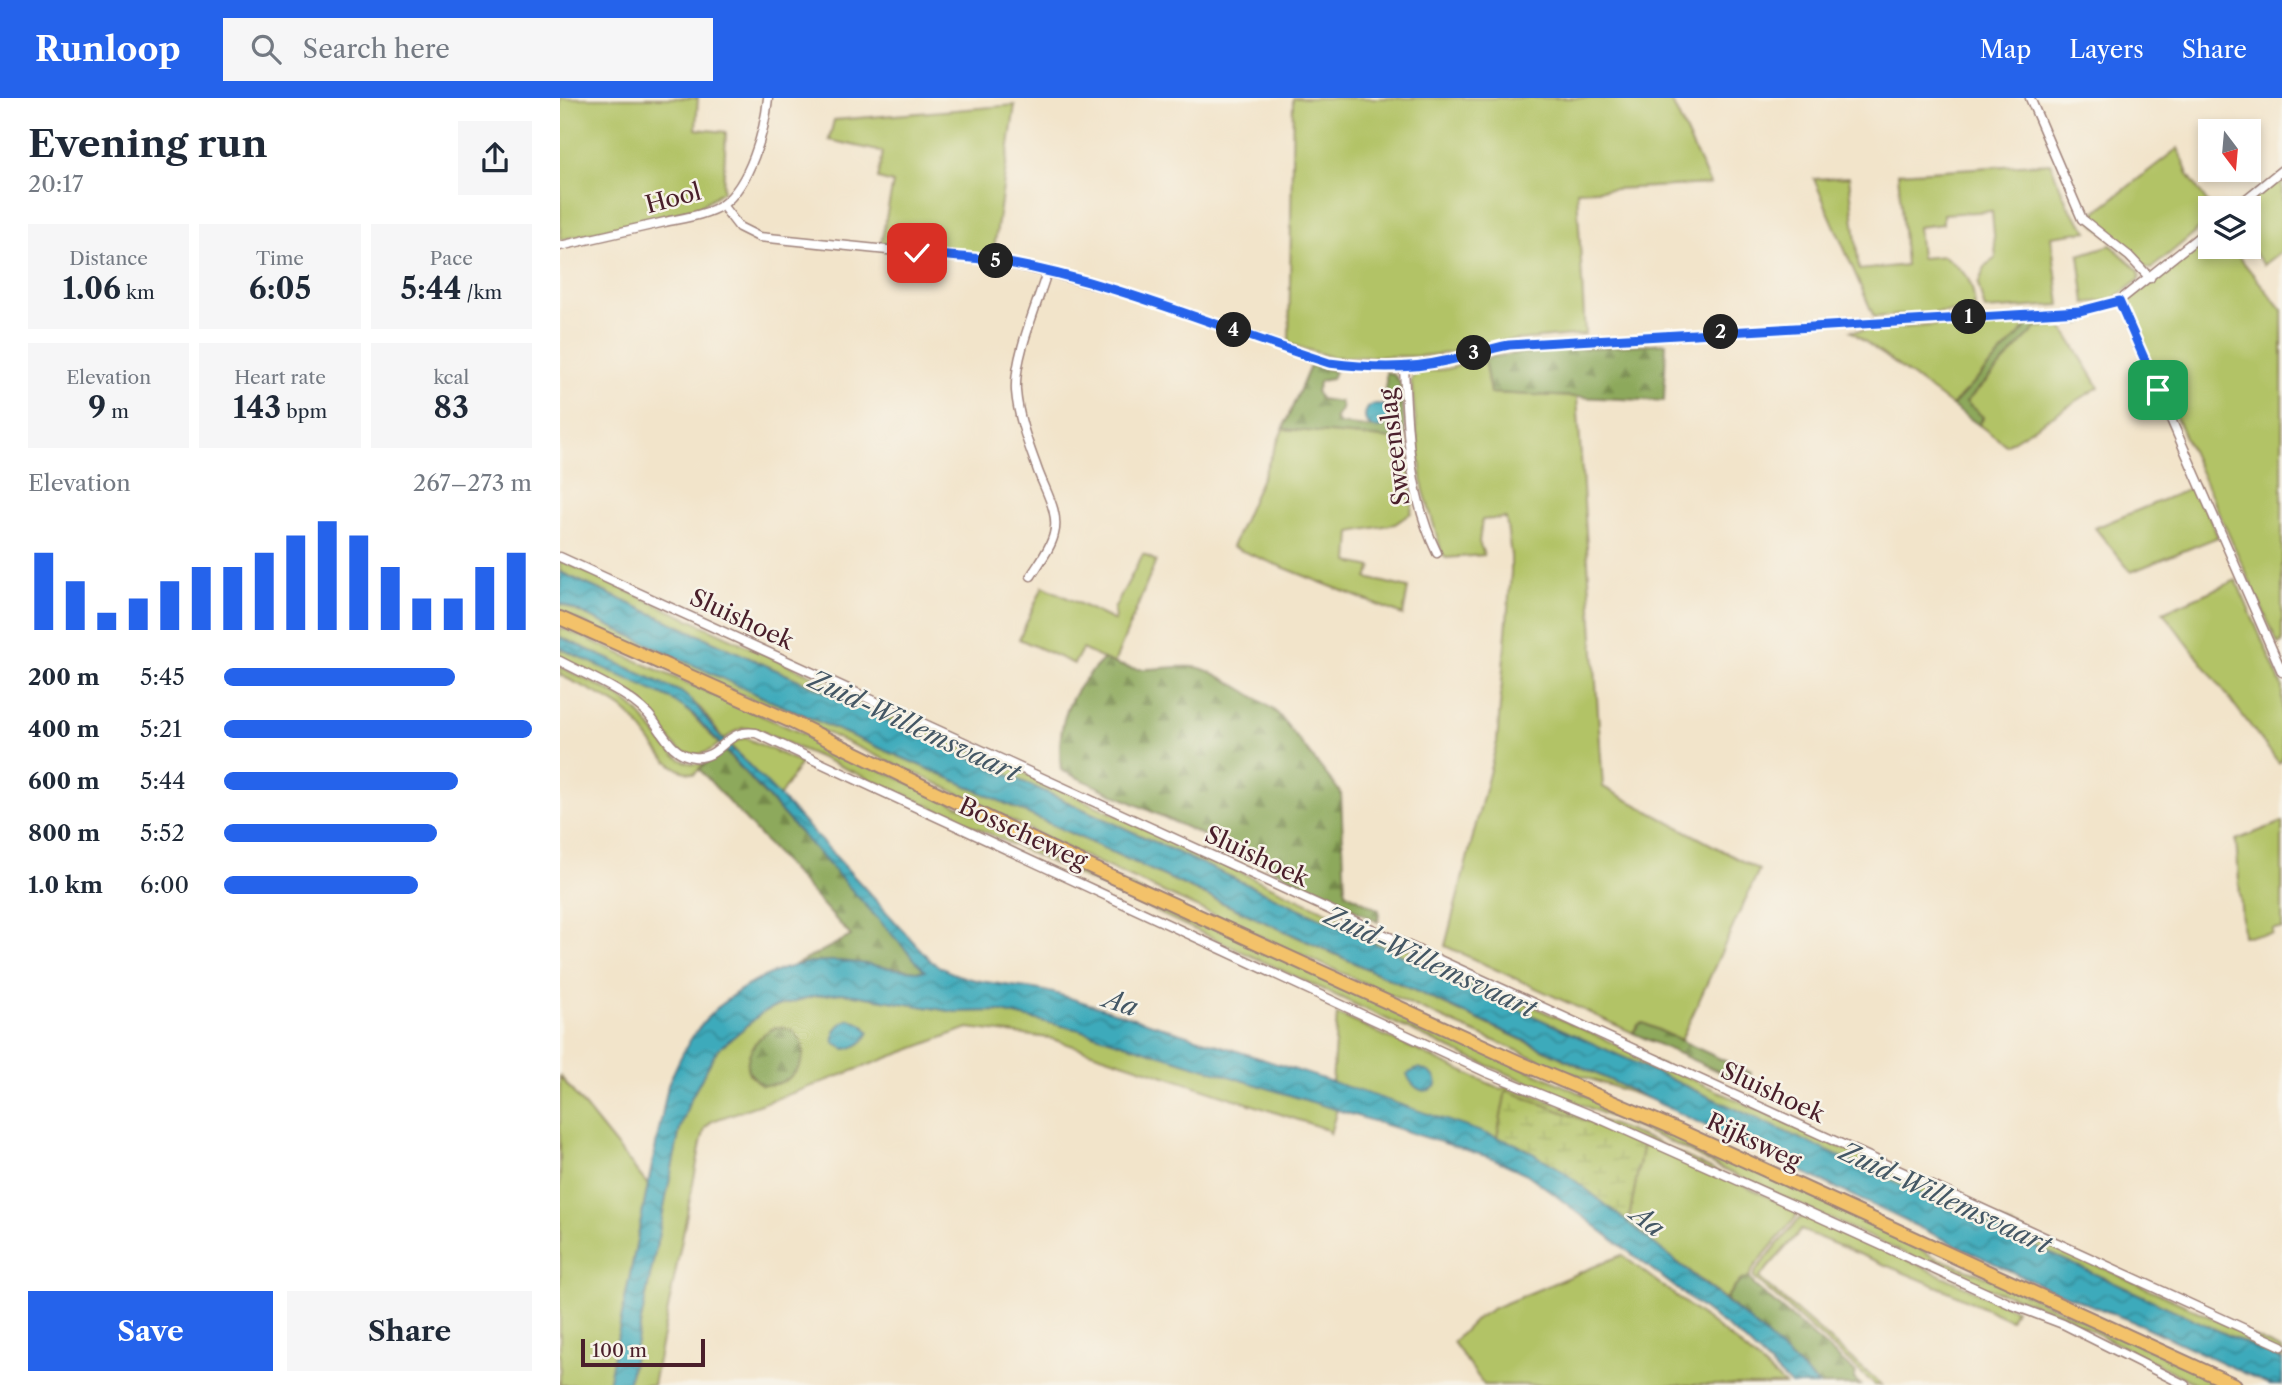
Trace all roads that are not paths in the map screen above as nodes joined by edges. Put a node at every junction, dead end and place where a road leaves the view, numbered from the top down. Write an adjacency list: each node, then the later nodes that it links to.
1 (768, 98): 5 (street, Hool)
2 (2030, 98): 9 (street)
3 (2282, 170): 4 (street)
4 (2250, 196)
5 (722, 205): 7 (street, Hool); 8 (street, Sweenslag)
6 (2198, 238): 9 (street)
7 (560, 246)
8 (1047, 272): 11 (street, Sweenslag); 14 (street)
9 (2150, 278): 10 (street)
10 (2119, 301): 11 (street); 17 (street)
11 (1404, 367): 12 (street, Sweenslag)
12 (1437, 554)
13 (560, 557): 20 (street, Sluishoek)
14 (1031, 576)
15 (560, 618): 18 (main road, Bosscheweg)
16 (560, 661): 19 (street, Bosscheweg)
17 (2282, 672)
18 (1482, 1045): 22 (main road, Rijksweg)
19 (1488, 1073): 21 (street, Rijksweg)
20 (2282, 1346)
21 (2185, 1385)
22 (2235, 1385)

